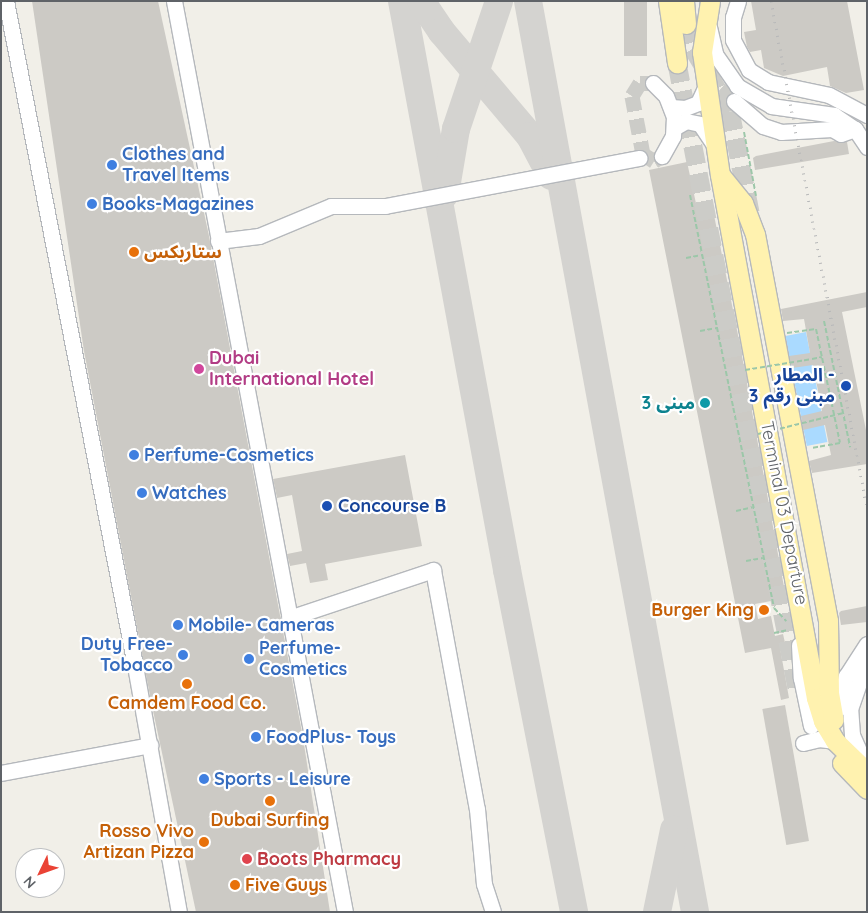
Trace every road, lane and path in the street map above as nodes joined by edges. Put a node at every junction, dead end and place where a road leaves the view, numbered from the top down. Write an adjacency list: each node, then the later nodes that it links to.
1 (6, 1): 47 (lane)
2 (174, 1): 21 (lane)
3 (684, 1): 6 (main road)
4 (738, 1): 12 (lane)
5 (709, 7): 9 (main road, Terminal 03 Departure); 14 (lane)
6 (671, 14): 7 (main road)
7 (677, 63)
8 (653, 83): 11 (lane)
9 (707, 84): 11 (lane); 16 (main road, Terminal 03 Departure)
10 (734, 102): 14 (lane)
11 (671, 107): 13 (lane)
12 (867, 115)
13 (674, 128): 16 (lane); 17 (lane)
14 (848, 132): 15 (lane)
15 (867, 147)
16 (717, 152): 19 (main road, Terminal 03 Departure)
17 (662, 156)
18 (640, 158): 21 (lane)
19 (720, 175): 46 (main road, Terminal 03 Departure); 50 (main road)
20 (690, 195): 22 (path)
21 (218, 242): 38 (lane)
22 (702, 255): 23 (path); 25 (path)
23 (686, 258)
24 (824, 321): 30 (path)
25 (717, 328): 26 (path); 34 (path)
26 (700, 332)
27 (782, 334): 28 (path)
28 (822, 357): 29 (path, bridge); 33 (path)
29 (745, 370)
30 (843, 413): 31 (path, bridge); 32 (path)
31 (758, 434)
32 (850, 447)
33 (803, 449)
34 (753, 508): 35 (path); 36 (path)
35 (736, 511)
36 (764, 558): 37 (path); 39 (path)
37 (746, 561)
38 (290, 618): 52 (lane); 53 (lane)
39 (788, 630): 40 (path); 41 (path)
40 (774, 634)
41 (790, 639)
42 (867, 644): 45 (lane)
43 (867, 660): 45 (lane)
44 (867, 682): 45 (lane)
45 (844, 709): 50 (lane)
46 (808, 728): 48 (main road, Terminal 03 Departure); 48 (lane)
47 (150, 745): 49 (lane); 51 (lane)
48 (836, 747): 50 (main road, Terminal 03 Departure)
49 (1, 773)
50 (864, 774)
51 (179, 912)
52 (345, 912)
53 (494, 912)

